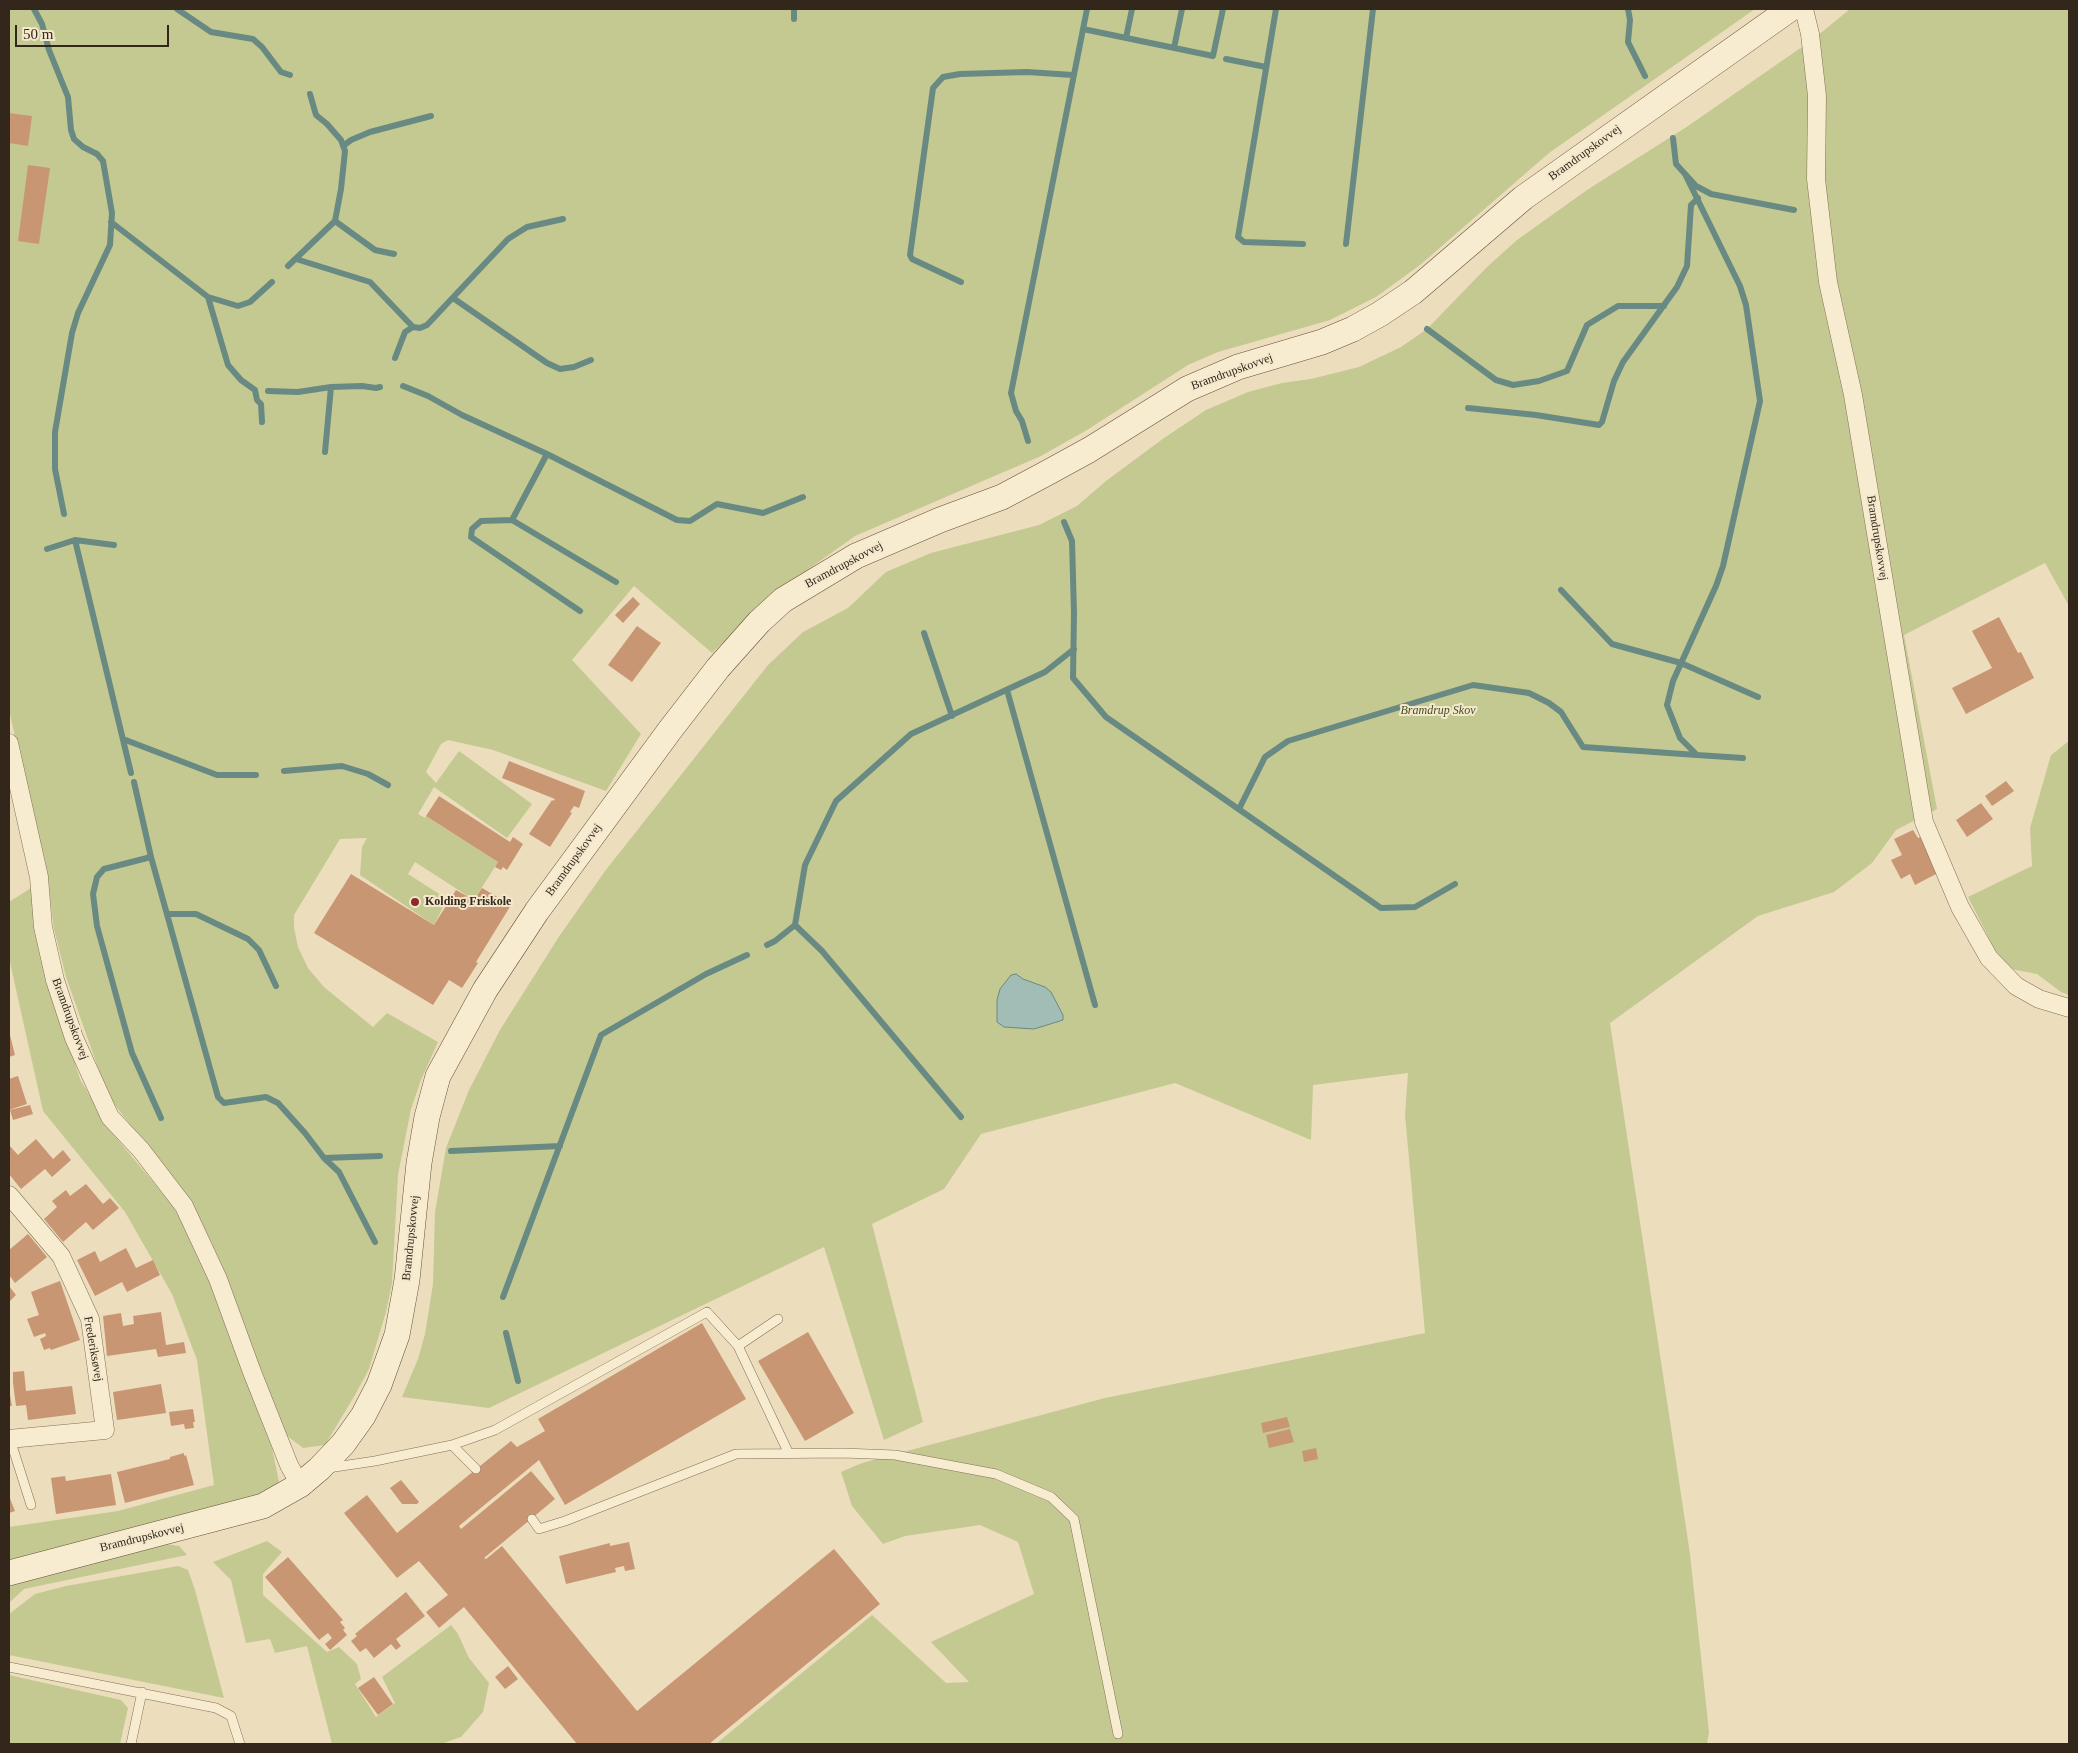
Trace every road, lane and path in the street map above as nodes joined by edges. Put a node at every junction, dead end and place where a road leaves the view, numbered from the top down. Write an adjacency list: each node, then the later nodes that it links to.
1 (1790, 9): 11 (street, Bramdrupskovvej)
2 (1804, 9): 4 (street, Bramdrupskovvej)
3 (9, 743): 13 (street, Bramdrupskovvej)
4 (2069, 1008)
5 (9, 1195): 8 (street, Frederiksøvej)
6 (778, 1319): 7 (lane)
7 (738, 1346): 9 (lane); 10 (lane)
8 (10, 1439): 14 (lane)
9 (452, 1445): 11 (lane); 12 (lane)
10 (789, 1454): 15 (lane); 19 (lane)
11 (319, 1469): 13 (street, Bramdrupskovvej)
12 (476, 1469)
13 (300, 1485): 16 (street, Bramdrupskovvej)
14 (31, 1505)
15 (532, 1518)
16 (9, 1573)
17 (9, 1667): 18 (lane)
18 (142, 1692): 20 (lane); 21 (lane)
19 (1118, 1734)
20 (131, 1744)
21 (240, 1744)

